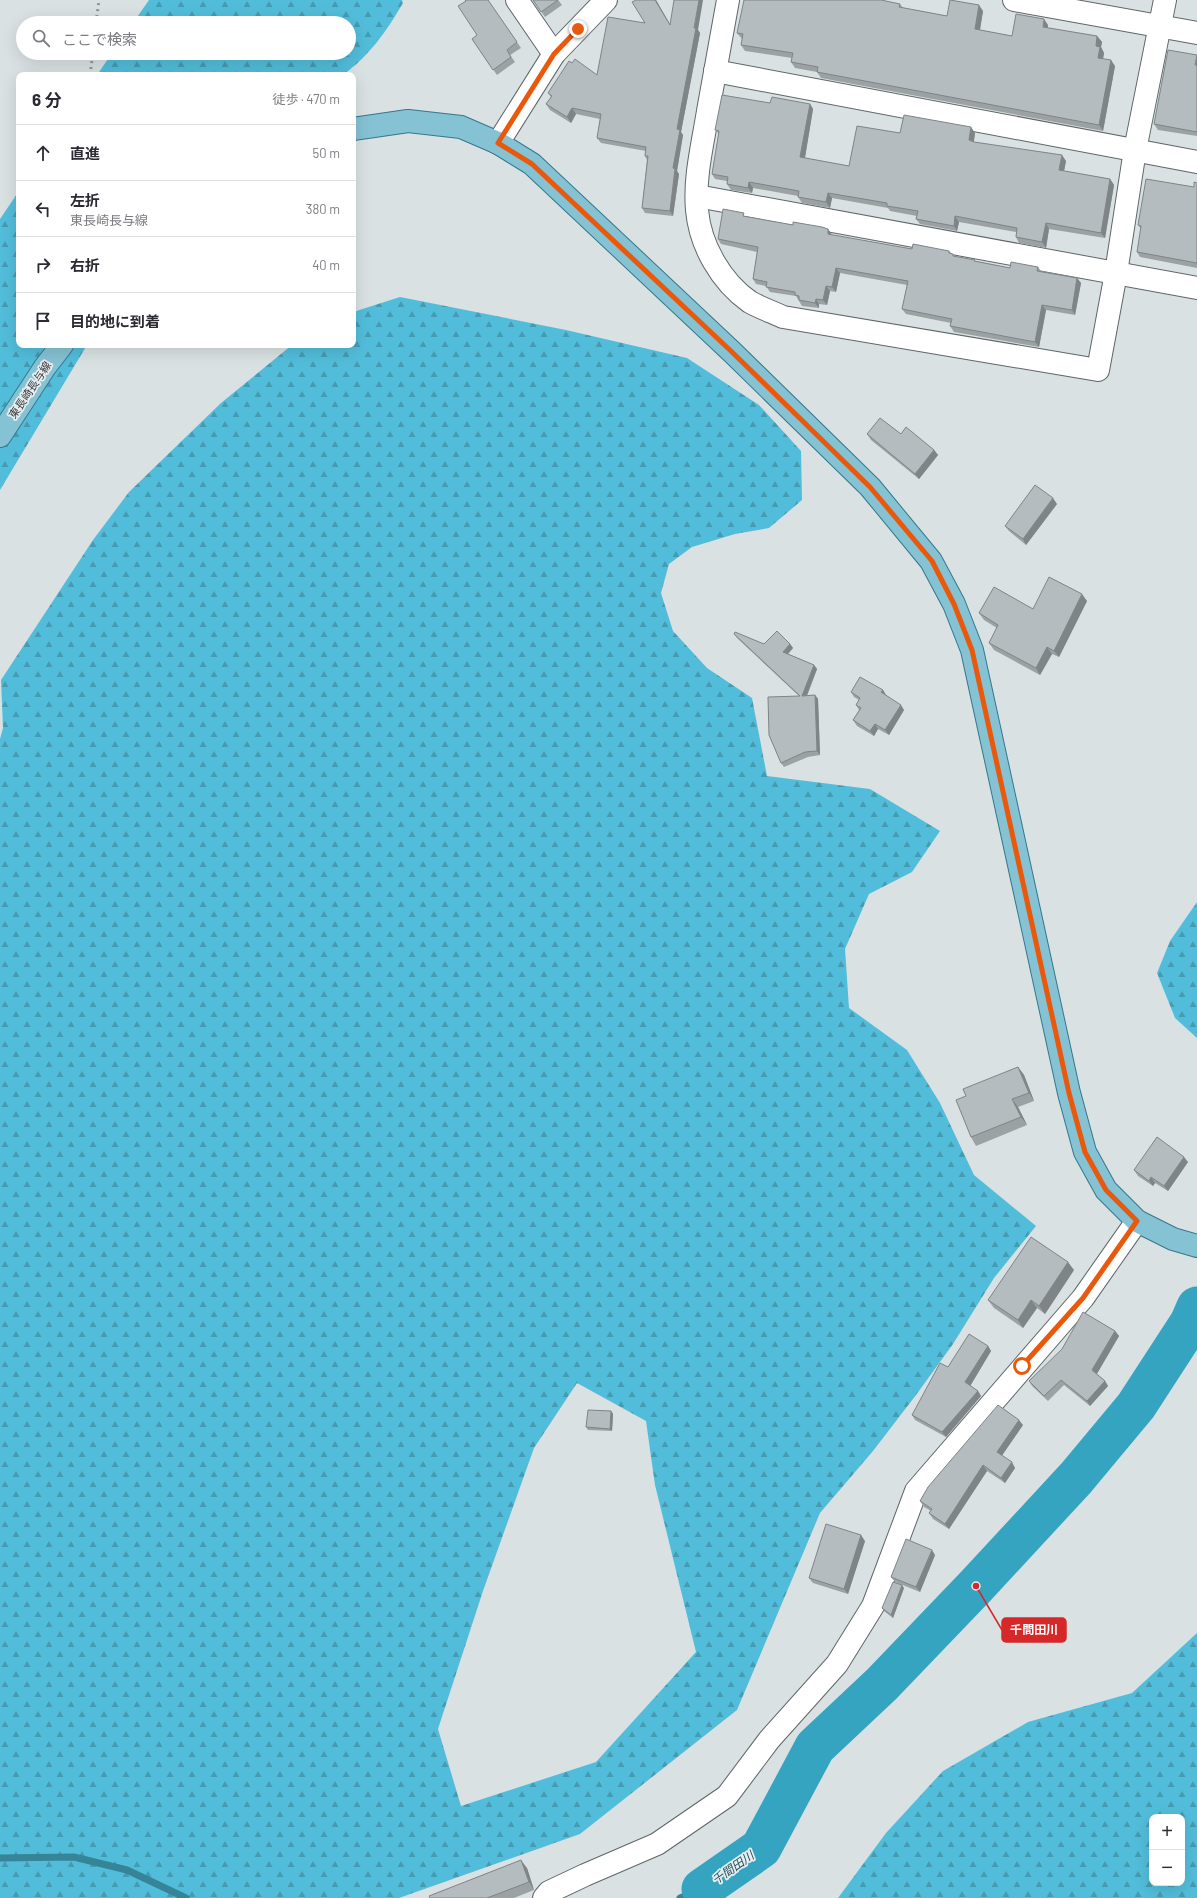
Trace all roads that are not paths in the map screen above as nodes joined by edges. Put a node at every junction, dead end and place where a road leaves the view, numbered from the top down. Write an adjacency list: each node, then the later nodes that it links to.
1 (517, 0): 8 (street)
2 (606, 0): 8 (street)
3 (728, 0): 9 (street)
4 (1014, 0): 6 (street)
5 (1165, 0): 6 (street)
6 (1161, 27): 7 (street); 12 (street)
7 (1197, 33)
8 (554, 54): 11 (street)
9 (715, 71): 12 (street); 14 (street)
10 (356, 129): 11 (main road)
11 (498, 143): 19 (main road)
12 (1135, 150): 13 (street); 15 (street)
13 (1197, 162)
14 (697, 196): 15 (street); 15 (street)
15 (1116, 273): 16 (street)
16 (1197, 288)
17 (60, 348): 18 (main road, 東長崎長与線)
18 (0, 436)
19 (1137, 1221): 20 (main road); 21 (street)
20 (1197, 1246)
21 (544, 1898)

